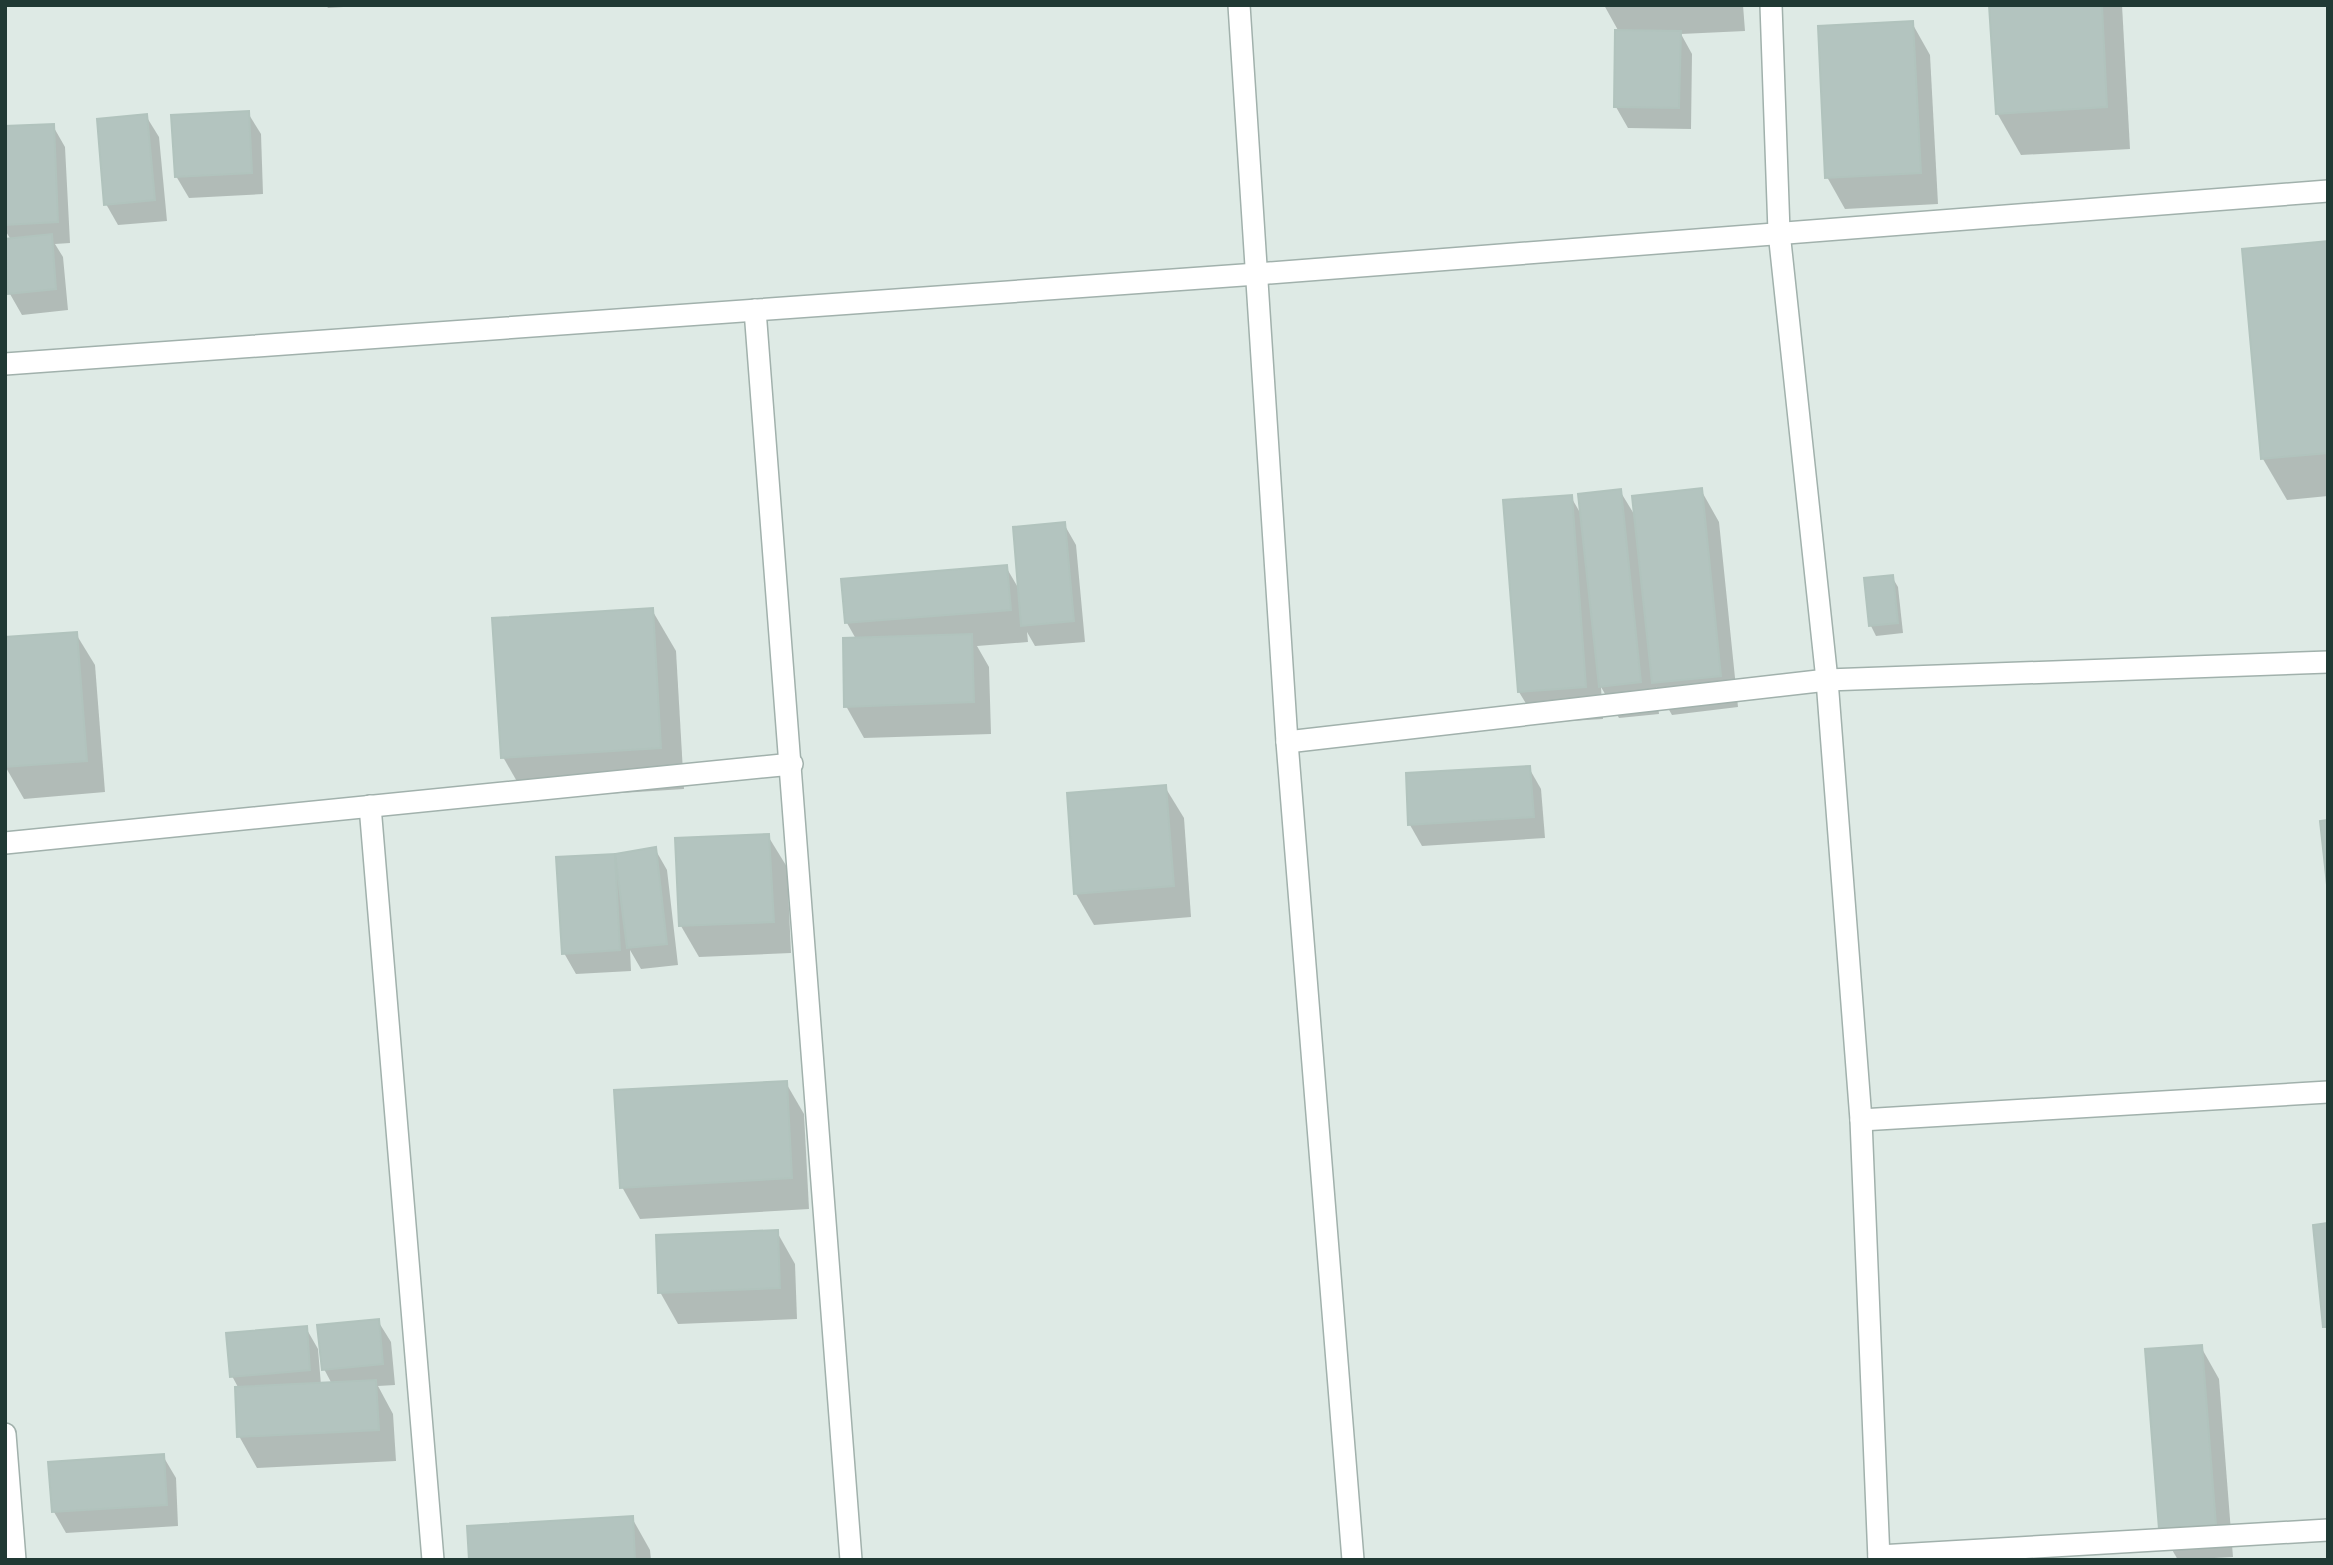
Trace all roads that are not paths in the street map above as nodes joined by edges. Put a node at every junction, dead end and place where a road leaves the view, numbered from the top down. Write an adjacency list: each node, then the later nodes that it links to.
1 (1239, 5): 5 (street)
2 (1771, 5): 4 (street)
3 (2328, 191): 4 (street)
4 (1779, 232): 5 (street); 9 (street)
5 (1257, 274): 6 (street); 10 (street)
6 (755, 310): 7 (street); 11 (street)
7 (5, 364)
8 (2328, 662): 9 (street)
9 (1827, 680): 10 (street); 15 (street)
10 (1287, 742): 22 (street)
11 (792, 764): 12 (street); 21 (street)
12 (370, 806): 13 (street); 20 (street)
13 (5, 843)
14 (2328, 1092): 15 (street)
15 (1861, 1121): 18 (street)
16 (5, 1434): 19 (street)
17 (2328, 1530): 18 (street)
18 (1879, 1558)
19 (15, 1560)
20 (433, 1560)
21 (851, 1560)
22 (1353, 1560)

